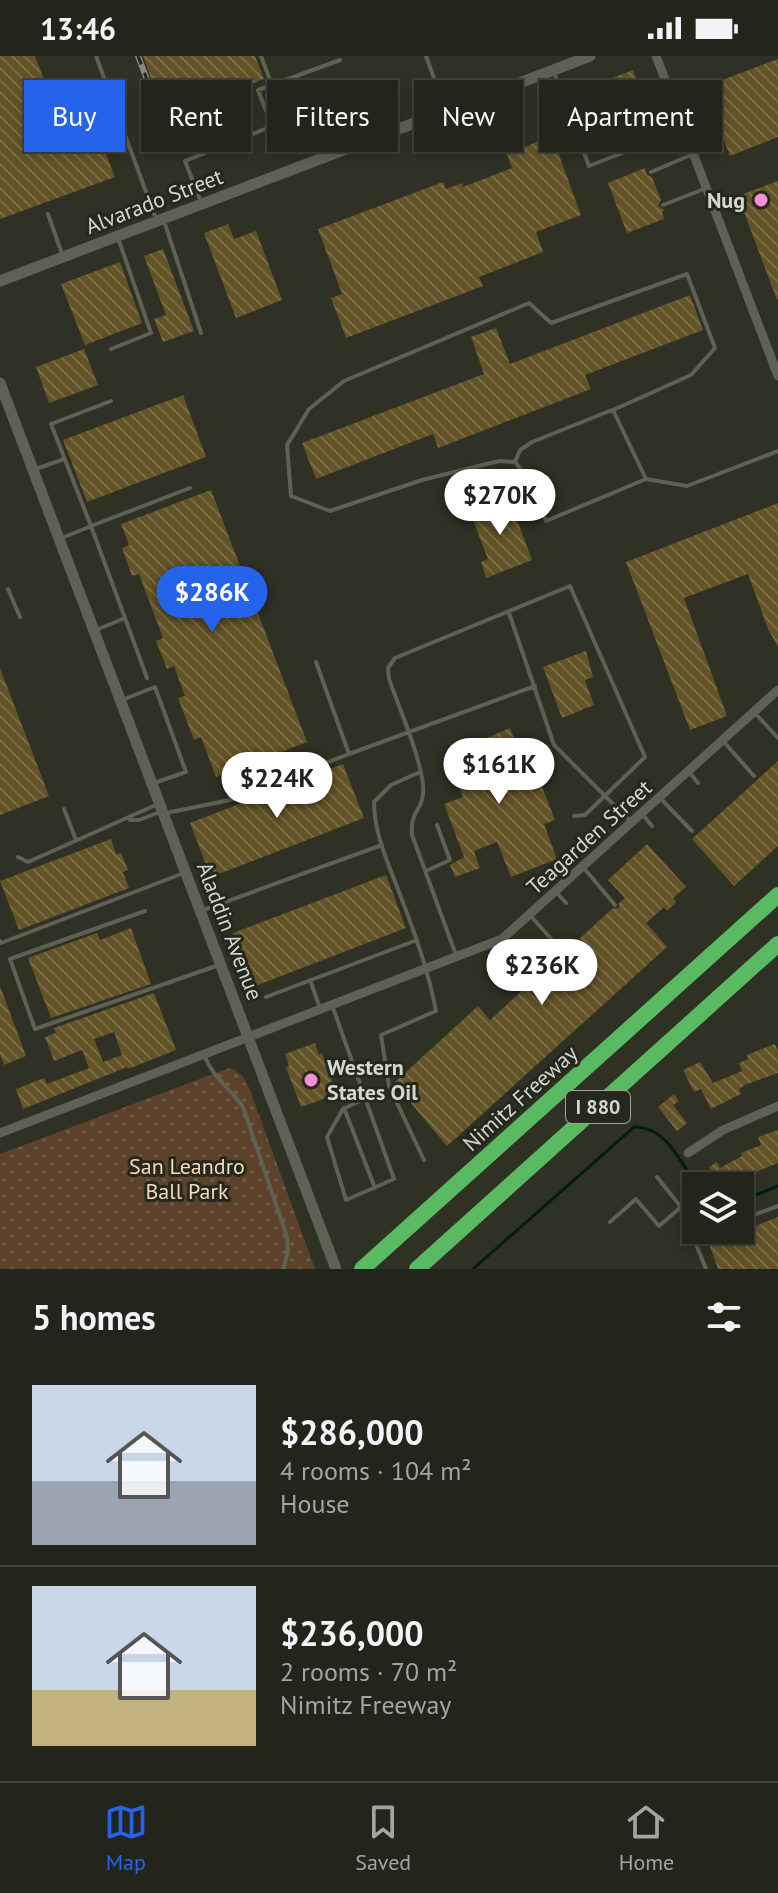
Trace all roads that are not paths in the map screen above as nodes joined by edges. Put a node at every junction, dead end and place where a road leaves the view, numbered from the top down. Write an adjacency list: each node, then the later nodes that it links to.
1 (96, 56): 26 (lane)
2 (261, 56): 8 (lane)
3 (426, 56): 10 (lane)
4 (590, 56): 7 (street, Alvarado Street)
5 (656, 56): 12 (street)
6 (340, 60): 9 (lane)
7 (553, 70): 11 (lane); 13 (street, Alvarado Street)
8 (270, 80)
9 (286, 80)
10 (435, 80)
11 (557, 80)
12 (665, 80)
13 (523, 81)
14 (267, 87): 15 (lane)
15 (267, 113)
16 (414, 123): 23 (street, Alvarado Street)
17 (267, 128): 23 (lane)
18 (584, 152): 19 (lane)
19 (625, 152)
20 (694, 154): 21 (lane); 22 (street)
21 (651, 172)
22 (706, 188): 24 (lane); 32 (street)
23 (202, 204): 26 (street, Alvarado Street)
24 (663, 205)
25 (48, 214): 28 (lane)
26 (160, 220): 27 (street, Alvarado Street); 30 (lane)
27 (117, 236): 28 (street, Alvarado Street); 31 (lane)
28 (63, 257): 29 (street, Alvarado Street)
29 (0, 281)
30 (201, 333)
31 (111, 349)
32 (778, 376)
33 (0, 383): 39 (street, Aladdin Avenue)
34 (111, 401): 37 (lane)
35 (613, 410): 38 (lane); 38 (lane); 40 (lane)
36 (778, 451): 40 (lane)
37 (64, 459): 39 (lane); 42 (lane)
38 (515, 462): 40 (lane)
39 (33, 470): 43 (street, Aladdin Avenue)
40 (646, 479)
41 (190, 488): 42 (lane)
42 (91, 526): 43 (lane); 47 (lane)
43 (59, 539): 48 (street, Aladdin Avenue)
44 (8, 589): 46 (lane)
45 (509, 612): 51 (lane); 55 (lane); 64 (lane)
46 (20, 617)
47 (125, 618): 48 (lane); 50 (lane)
48 (94, 631): 53 (street, Aladdin Avenue)
49 (316, 662): 58 (lane)
50 (147, 678)
51 (535, 686): 55 (lane); 64 (lane)
52 (778, 690): 54 (street, Teagarden Street)
53 (121, 701): 63 (street, Aladdin Avenue); 63 (lane)
54 (754, 712): 56 (lane); 57 (street, Teagarden Street)
55 (407, 731): 58 (lane); 60 (lane)
56 (778, 738)
57 (723, 741): 59 (street, Teagarden Street); 61 (lane)
58 (349, 754): 67 (lane)
59 (689, 771): 62 (lane); 65 (street, Teagarden Street)
60 (420, 772): 75 (lane); 78 (lane)
61 (754, 776)
62 (698, 783)
63 (152, 784): 67 (street, Aladdin Avenue)
64 (607, 795): 69 (lane); 70 (lane)
65 (660, 797): 68 (street, Teagarden Street); 73 (lane)
66 (64, 809): 74 (lane)
67 (162, 810): 74 (lane); 79 (street, Aladdin Avenue)
68 (642, 813): 70 (street, Teagarden Street); 72 (lane)
69 (574, 816)
70 (632, 822): 77 (street, Teagarden Street)
71 (437, 825): 78 (lane)
72 (652, 826)
73 (692, 831)
74 (76, 841): 76 (lane)
75 (382, 845): 85 (lane); 87 (lane)
76 (18, 857)
77 (583, 867): 80 (street, Teagarden Street); 83 (lane)
78 (426, 871): 91 (lane)
79 (186, 872): 85 (street, Aladdin Avenue); 88 (lane)
80 (555, 892): 82 (lane); 86 (street, Teagarden Street)
81 (778, 895): 115 (highway, Nimitz Freeway / I 880)
82 (566, 903)
83 (615, 905)
84 (145, 911): 92 (lane)
85 (201, 911): 92 (street, Aladdin Avenue)
86 (530, 915): 90 (lane); 91 (street, Teagarden Street)
87 (417, 940): 93 (lane); 94 (lane)
88 (0, 942)
89 (778, 944): 116 (highway, I 880)
90 (560, 949)
91 (457, 957): 93 (street, Teagarden Street)
92 (222, 965): 98 (street, Aladdin Avenue)
93 (428, 969): 96 (street, Teagarden Street); 105 (lane)
94 (310, 980): 95 (lane); 97 (lane)
95 (266, 997)
96 (332, 1005): 97 (street, Teagarden Street); 100 (lane)
97 (321, 1010): 98 (street, Teagarden Street)
98 (249, 1037): 99 (street, Teagarden Street); 114 (street, Aladdin Avenue)
99 (204, 1055): 103 (street, Teagarden Street); 113 (lane)
100 (366, 1098): 102 (lane); 107 (lane)
101 (778, 1106): 104 (street)
102 (344, 1108): 107 (lane); 107 (lane)
103 (2, 1129)
104 (688, 1153)
105 (424, 1160)
106 (657, 1177): 109 (lane)
107 (375, 1188)
108 (778, 1206): 110 (lane)
109 (681, 1207): 111 (lane)
110 (754, 1215)
111 (610, 1222)
112 (698, 1244): 117 (lane)
113 (283, 1269)
114 (336, 1269)
115 (362, 1269)
116 (417, 1269)
117 (706, 1269)

